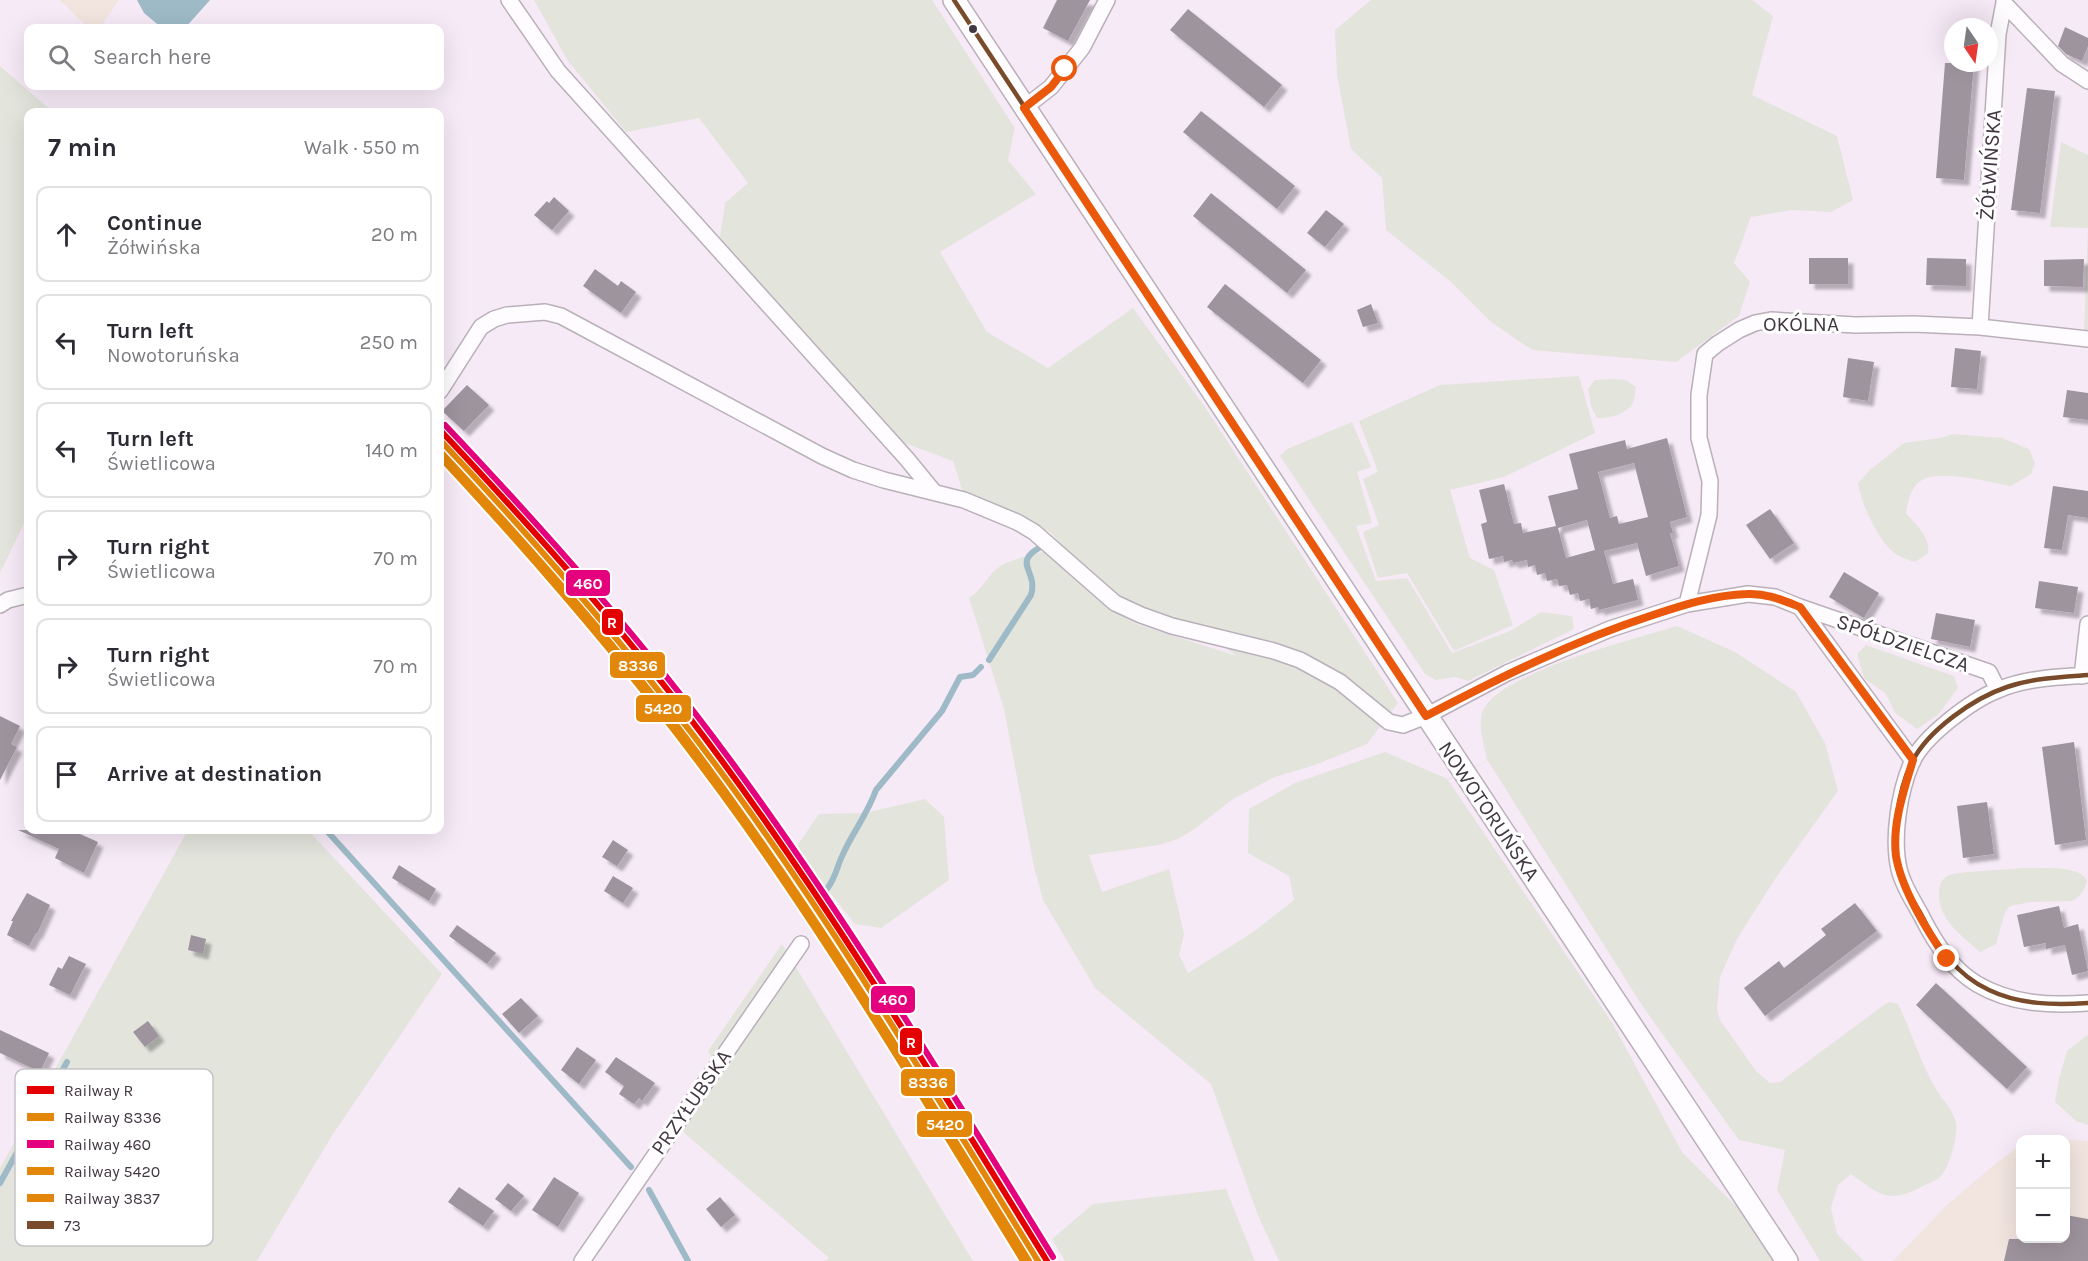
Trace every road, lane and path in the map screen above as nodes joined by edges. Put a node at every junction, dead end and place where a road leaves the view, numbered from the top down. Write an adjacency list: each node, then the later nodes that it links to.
1 (509, 0): 10 (street)
2 (954, 0): 6 (main road, NOWOTORUŃSKA)
3 (1107, 0): 6 (street)
4 (2004, 2): 5 (street, ŻÓŁWIŃSKA); 7 (street, ŻÓŁWIŃSKA)
5 (2088, 81)
6 (1024, 108): 18 (main road, NOWOTORUŃSKA)
7 (1980, 327): 8 (street, OKÓLNA); 12 (street, OKÓLNA)
8 (2088, 339)
9 (444, 385): 10 (street, SPÓŁDZIELCZA)
10 (934, 492): 18 (street, SPÓŁDZIELCZA)
11 (24, 596): 13 (street)
12 (1687, 604): 14 (street, SPÓŁDZIELCZA); 18 (street, SPÓŁDZIELCZA)
13 (0, 605)
14 (1800, 607): 17 (street, SPÓŁDZIELCZA); 19 (street)
15 (2088, 624): 16 (street)
16 (2085, 675): 17 (street, SPÓŁDZIELCZA)
17 (1998, 690): 19 (street, SPÓŁDZIELCZA)
18 (1426, 716): 23 (main road, NOWOTORUŃSKA)
19 (1913, 760): 21 (street)
20 (801, 944): 22 (street, PRZYŁUBSKA)
21 (2088, 1003)
22 (582, 1261)
23 (1786, 1261)

